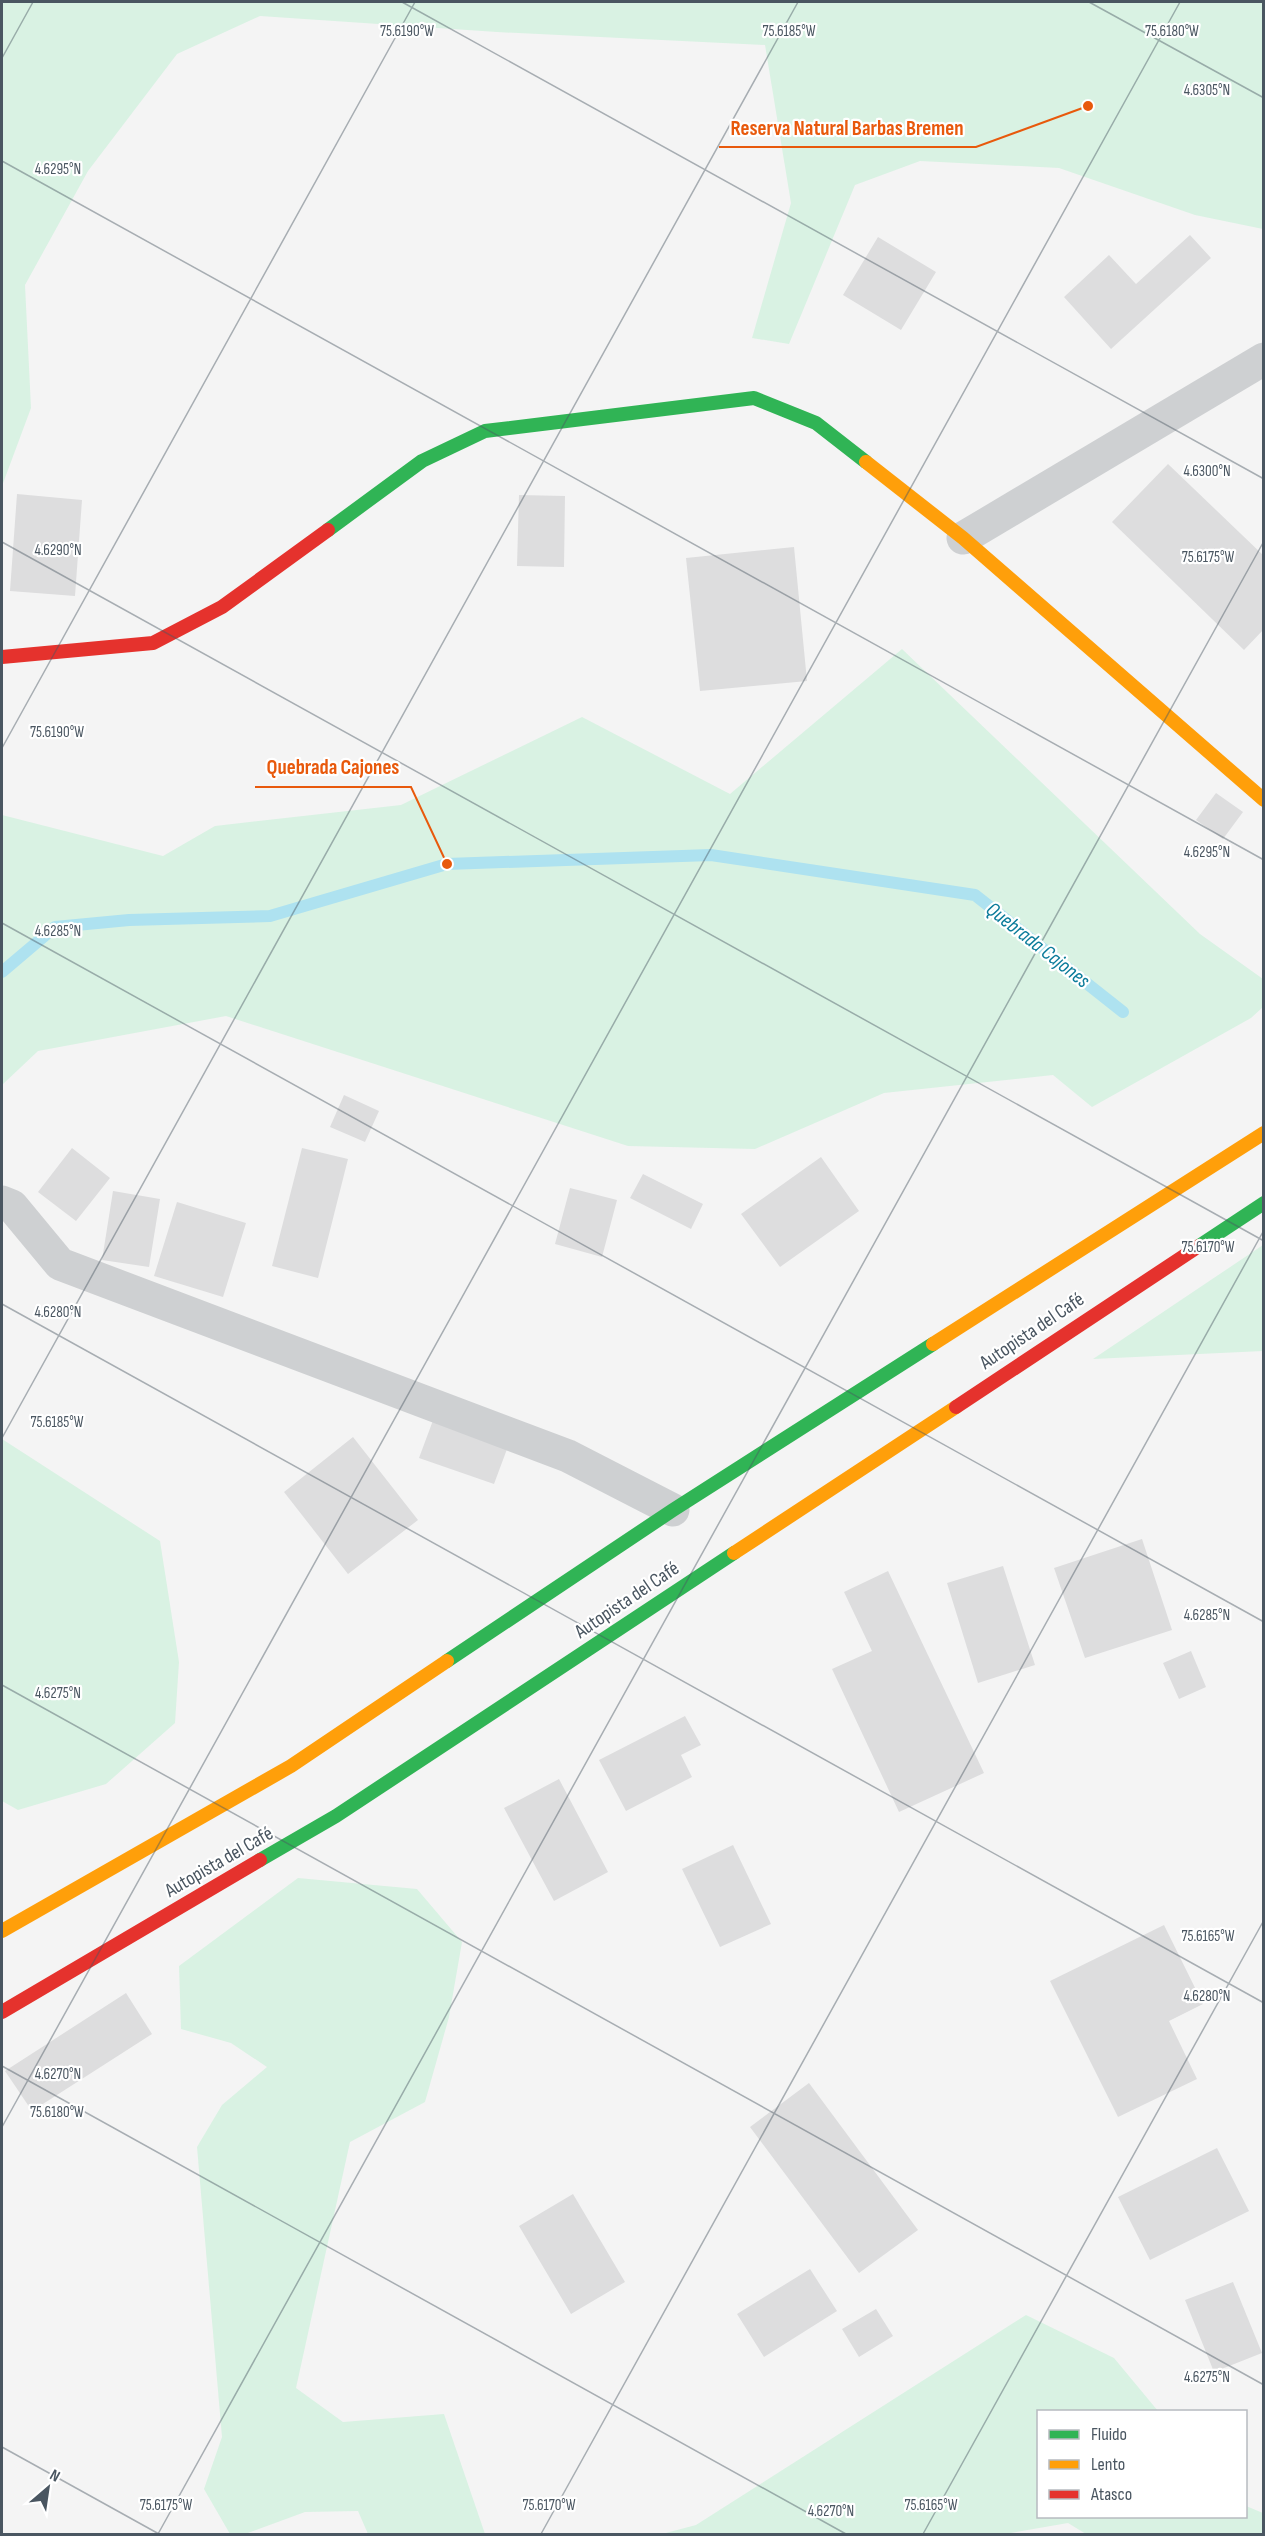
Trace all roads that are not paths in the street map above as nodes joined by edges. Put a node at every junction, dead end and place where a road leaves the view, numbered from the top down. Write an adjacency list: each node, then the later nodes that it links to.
1 (1263, 359): 2 (street)
2 (963, 538): 3 (main road); 4 (main road)
3 (2, 657)
4 (1263, 800)
5 (1263, 1133): 8 (main road, Autopista del Café)
6 (2, 1202): 8 (street)
7 (1263, 1203): 10 (main road, Autopista del Café)
8 (673, 1510): 9 (main road, Autopista del Café)
9 (2, 1931)
10 (2, 2012)

